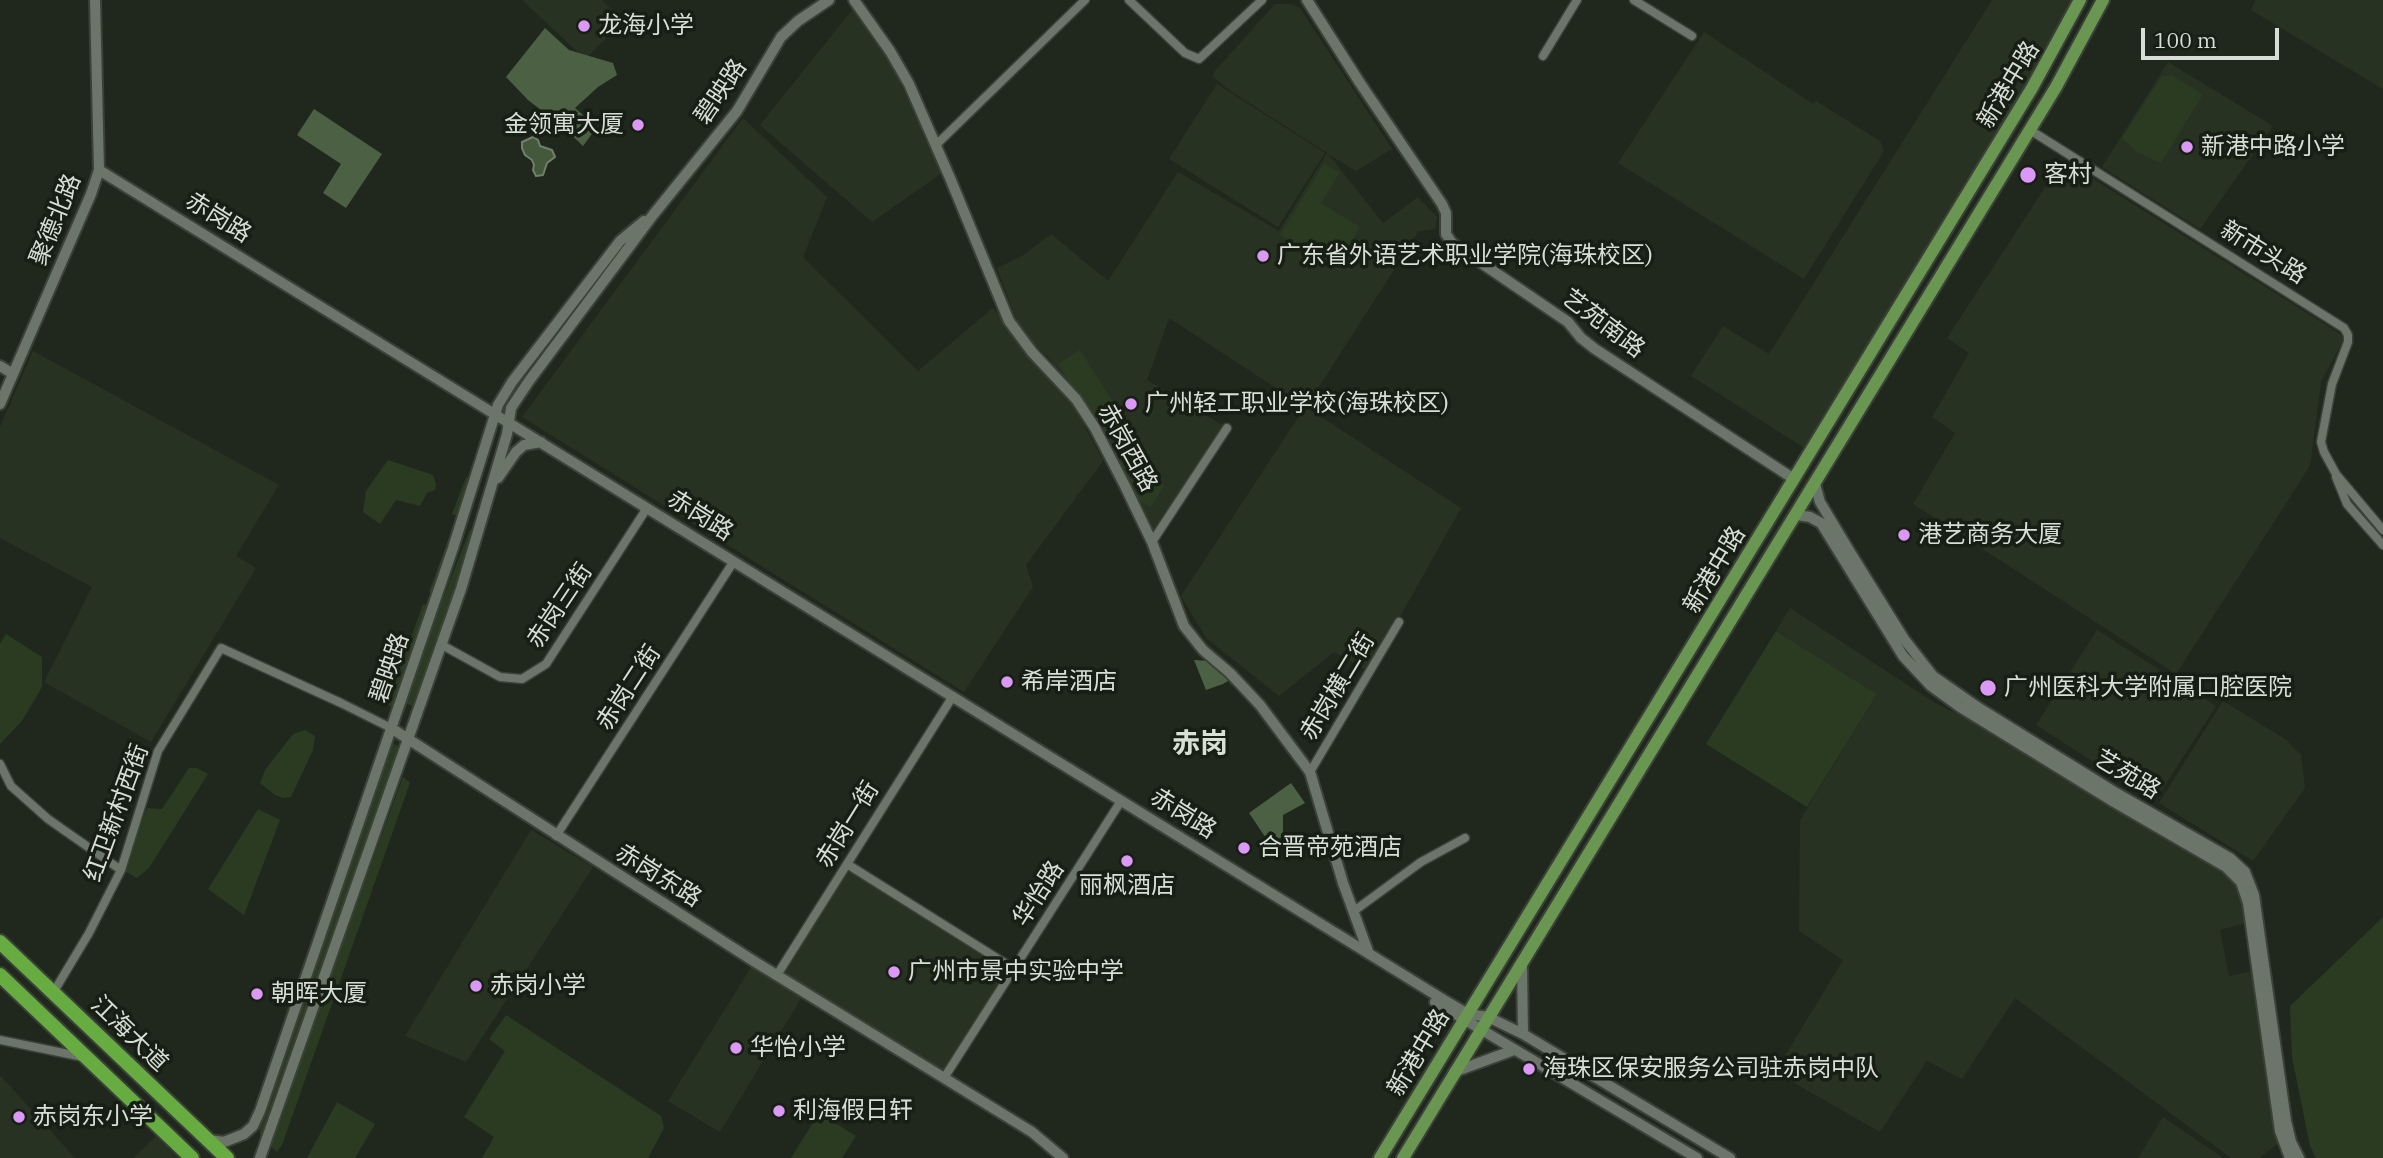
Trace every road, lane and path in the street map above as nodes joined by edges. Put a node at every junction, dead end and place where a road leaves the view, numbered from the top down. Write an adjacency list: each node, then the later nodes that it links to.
1 (95, 0): 16 (street, 聚德北路)
2 (829, 0): 17 (street, 碧映路)
3 (854, 0): 15 (street, 赤岗西路)
4 (1086, 0): 15 (street)
5 (1129, 0): 6 (street)
6 (1262, 0)
7 (1306, 0): 26 (street, 艺苑南路)
8 (1577, 0): 13 (street)
9 (1634, 0): 12 (street)
10 (2080, 0): 26 (main road, 新港中路)
11 (2103, 0): 14 (main road, 新港中路)
12 (1692, 36)
13 (1543, 56)
14 (2030, 130): 25 (street, 新市头路); 27 (main road, 新港中路)
15 (936, 145): 32 (street, 赤岗西路)
16 (99, 170): 19 (street, 聚德北路); 21 (street, 赤岗路)
17 (653, 215): 21 (street, 碧映路); 22 (street, 碧映路)
18 (0, 366): 19 (street)
19 (13, 374): 20 (street, 聚德北路)
20 (0, 404)
21 (495, 414): 22 (street, 赤岗路); 39 (street, 碧映路)
22 (509, 422): 24 (street, 赤岗路); 28 (street, 碧映路)
23 (1227, 428): 32 (street)
24 (541, 442): 28 (street); 29 (street, 赤岗路)
25 (2336, 474): 31 (street, 新市头路); 33 (street, 新市头路)
26 (1794, 479): 57 (main road, 新港中路)
27 (1815, 484): 30 (main road, 新港中路); 76 (street, 艺苑路)
28 (489, 492): 36 (street, 碧映路)
29 (647, 508): 34 (street, 赤岗路); 36 (street, 赤岗三街)
30 (1797, 515): 52 (main road, 新港中路); 75 (street, 艺苑路)
31 (2383, 530)
32 (1152, 542): 42 (street, 赤岗西路)
33 (2383, 545)
34 (734, 561): 38 (street, 赤岗路); 44 (street, 赤岗二街)
35 (1398, 621): 42 (street, 赤岗横二街)
36 (442, 645): 40 (street, 碧映路)
37 (221, 648): 39 (street, 赤岗东路); 47 (street, 红卫新村西街)
38 (953, 696): 43 (street, 赤岗路); 46 (street, 赤岗一街)
39 (391, 728): 40 (street, 赤岗东路); 66 (street, 碧映路)
40 (408, 739): 44 (street, 赤岗东路); 69 (street, 碧映路)
41 (0, 764): 47 (street)
42 (1310, 772): 49 (street, 赤岗西路)
43 (1121, 801): 48 (street, 赤岗路); 53 (street, 华怡路)
44 (556, 836): 55 (street, 赤岗东路)
45 (1465, 838): 49 (street)
46 (847, 864): 53 (street); 55 (street, 赤岗一街)
47 (121, 870): 56 (street, 红卫新村西街)
48 (1279, 899): 51 (street, 赤岗路); 57 (street, 赤岗路)
49 (1354, 911): 51 (street, 赤岗西路)
50 (0, 942): 56 (highway, 江海大道)
51 (1369, 954): 57 (street, 赤岗路)
52 (1522, 963): 58 (main road, 新港中路); 60 (street)
53 (1014, 969): 65 (street, 华怡路)
54 (0, 975): 63 (highway, 江海大道)
55 (776, 975): 65 (street, 赤岗东路)
56 (54, 993): 66 (highway, 江海大道)
57 (1466, 1017): 58 (street, 赤岗路); 59 (street, 赤岗路); 71 (main road, 新港中路)
58 (1489, 1017): 59 (main road, 新港中路); 60 (street, 赤岗路)
59 (1480, 1030): 62 (street, 赤岗路); 64 (main road, 新港中路)
60 (1522, 1034): 74 (street, 赤岗路)
61 (0, 1040): 63 (street)
62 (1514, 1050): 64 (street); 73 (street, 赤岗路)
63 (86, 1058): 67 (highway, 江海大道)
64 (1454, 1072): 72 (main road, 新港中路)
65 (944, 1078): 70 (street, 赤岗东路)
66 (206, 1140): 68 (highway, 江海大道)
67 (192, 1158)
68 (227, 1158)
69 (260, 1158)
70 (1063, 1158)
71 (1380, 1158)
72 (1403, 1158)
73 (1697, 1158)
74 (1730, 1158)
75 (2290, 1158)
76 (2299, 1158)

